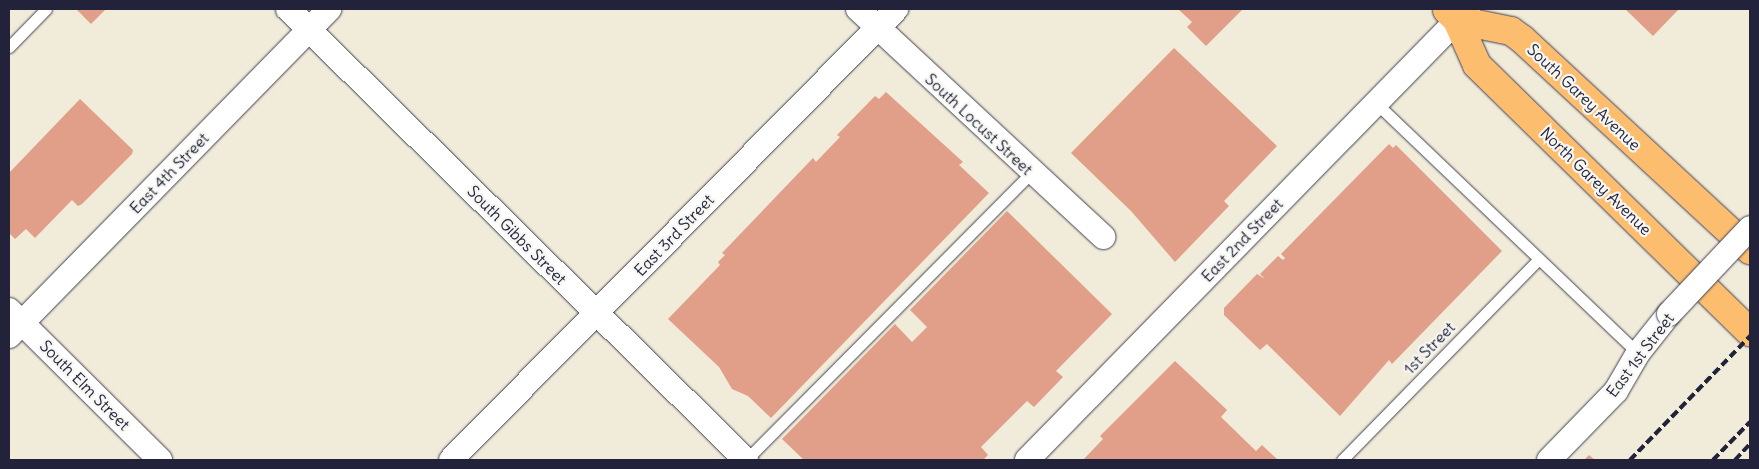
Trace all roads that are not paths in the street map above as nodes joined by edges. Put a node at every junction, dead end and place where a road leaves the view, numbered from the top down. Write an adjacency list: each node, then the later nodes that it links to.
1 (46, 9): 9 (lane)
2 (288, 9): 8 (street, South Gibbs Street)
3 (329, 9): 8 (street, East 4th Street)
4 (858, 9): 7 (street, South Locust Street)
5 (896, 9): 7 (street, East 3rd Street)
6 (1457, 12): 10 (street, East 2nd Street); 14 (main road, South Garey Avenue); 18 (main road, North Garey Avenue)
7 (878, 28): 11 (street, South Locust Street); 16 (street, East 3rd Street)
8 (309, 30): 16 (street, South Gibbs Street); 17 (street, East 4th Street)
9 (9, 47)
10 (1376, 103): 15 (lane); 23 (street, East 2nd Street)
11 (1031, 173): 13 (street, South Locust Street); 22 (lane)
12 (1750, 228): 19 (street, East 1st Street, bridge)
13 (1102, 237)
14 (1750, 250)
15 (1539, 259): 19 (lane); 24 (lane, 1st Street)
16 (597, 314): 21 (street, East 3rd Street); 22 (street, South Gibbs Street)
17 (13, 323): 20 (street, South Elm Street)
18 (1750, 332)
19 (1638, 353): 25 (street, East 1st Street)
20 (160, 460)
21 (452, 460)
22 (746, 460)
23 (1027, 460)
24 (1342, 460)
25 (1549, 460)

